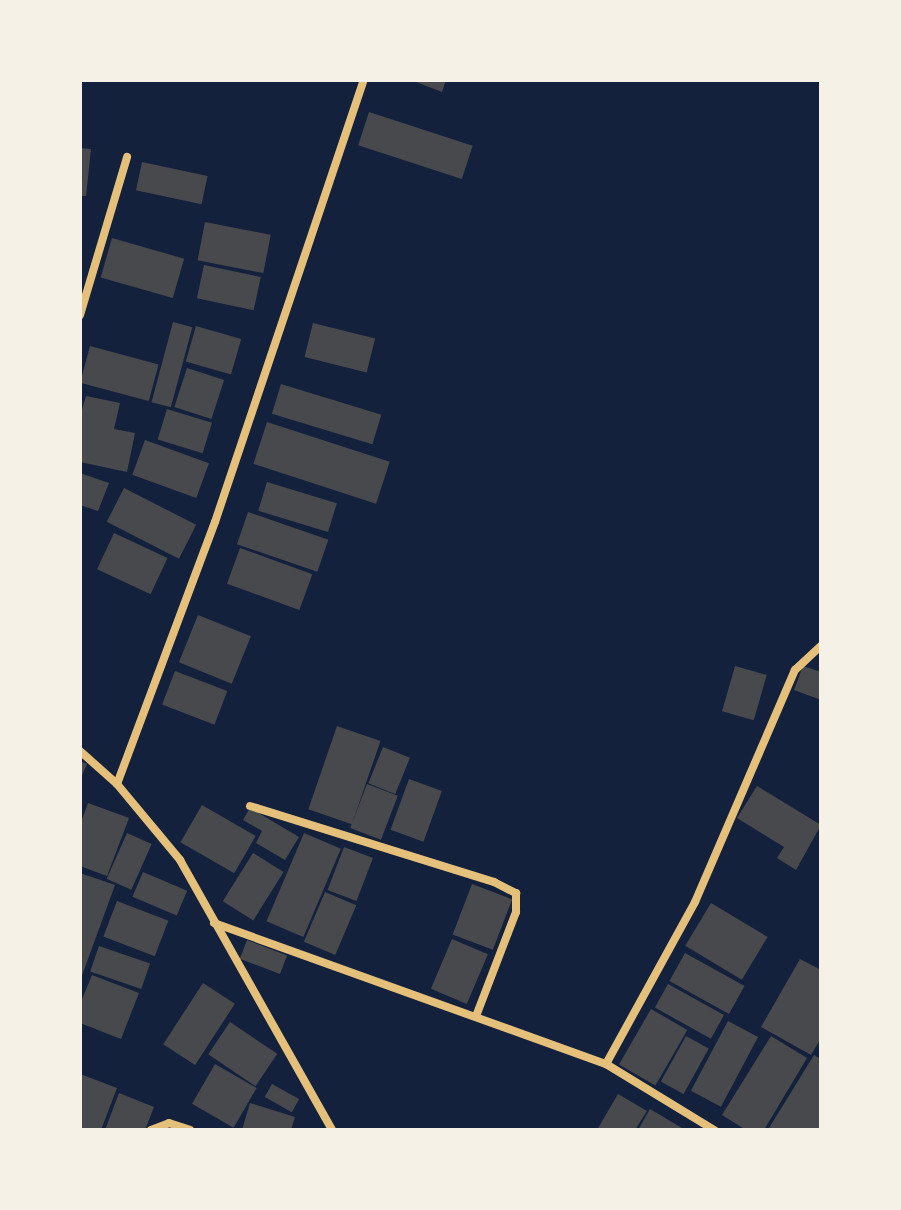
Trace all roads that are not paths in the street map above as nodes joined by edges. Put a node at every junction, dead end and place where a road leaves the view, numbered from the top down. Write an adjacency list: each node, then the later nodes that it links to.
1 (364, 80): 6 (street)
2 (127, 157): 3 (street)
3 (80, 315)
4 (821, 646): 10 (street)
5 (80, 751): 6 (street)
6 (117, 784): 8 (street)
7 (250, 806): 9 (street)
8 (214, 923): 9 (street); 13 (street)
9 (476, 1016): 10 (street)
10 (606, 1064): 14 (street)
11 (151, 1130): 12 (street)
12 (190, 1130)
13 (332, 1130)
14 (714, 1130)

